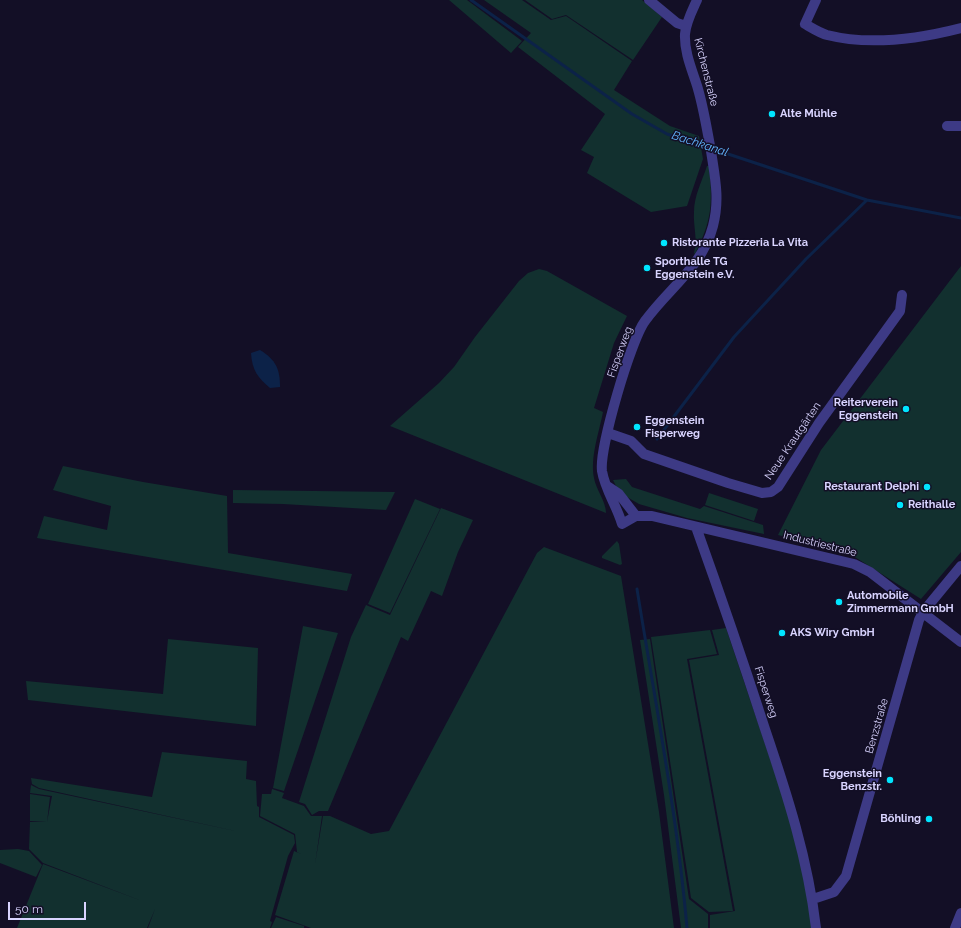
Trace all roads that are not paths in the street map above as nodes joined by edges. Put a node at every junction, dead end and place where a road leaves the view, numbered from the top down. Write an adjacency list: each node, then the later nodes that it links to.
1 (649, 0): 4 (street)
2 (697, 0): 4 (street, Kirchenstraße)
3 (817, 0): 5 (street)
4 (686, 26): 8 (street, Kirchenstraße)
5 (961, 28)
6 (947, 126): 7 (street)
7 (961, 126)
8 (711, 152): 10 (street, Fisperweg)
9 (902, 295): 10 (street, Neue Krautgärten)
10 (608, 433): 11 (street, Fisperweg)
11 (607, 486): 12 (street); 12 (street, Fisperweg)
12 (636, 516): 13 (street)
13 (696, 527): 15 (street, Industriestraße); 17 (street, Fisperweg)
14 (961, 566): 15 (street, Benzstraße)
15 (923, 612): 16 (street, Industriestraße); 17 (street, Benzstraße)
16 (961, 642)
17 (813, 899): 19 (street, Fisperweg)
18 (961, 913): 20 (street)
19 (816, 928)
20 (955, 928)

